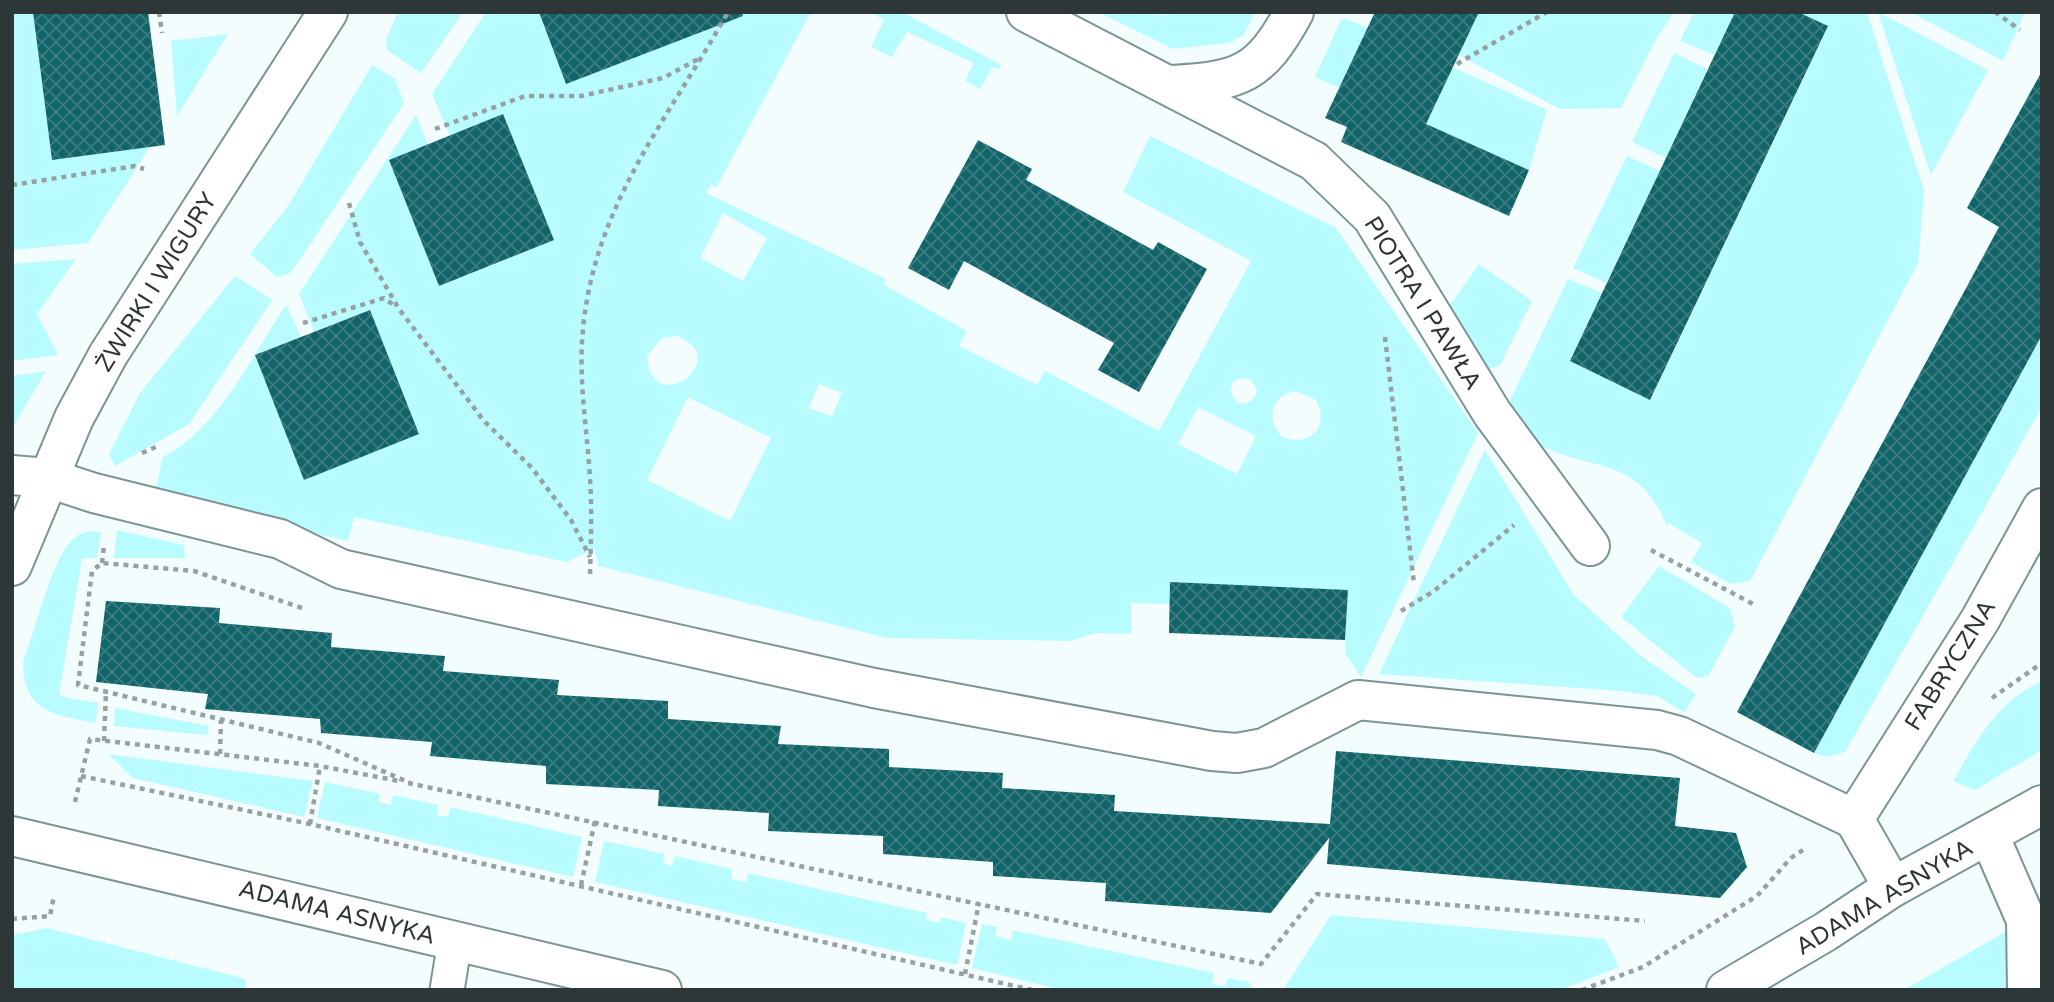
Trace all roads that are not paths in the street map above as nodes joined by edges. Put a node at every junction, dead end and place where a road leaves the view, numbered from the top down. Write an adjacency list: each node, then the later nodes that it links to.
1 (328, 12): 5 (street, ŻWIRKI I WIGURY)
2 (1026, 12): 4 (street, PIOTRA I PAWŁA)
3 (1294, 12): 4 (street)
4 (1172, 85): 7 (street, PIOTRA I PAWŁA)
5 (30, 476): 8 (street, ŻWIRKI I WIGURY); 10 (street)
6 (2042, 508): 10 (street, FABRYCZNA)
7 (1590, 546)
8 (12, 566)
9 (2042, 805): 11 (street, ADAMA ASNYKA)
10 (1854, 819): 13 (street)
11 (1989, 835): 13 (street, ADAMA ASNYKA); 18 (street)
12 (12, 836): 14 (street, ADAMA ASNYKA)
13 (1893, 887): 17 (street, ADAMA ASNYKA)
14 (455, 941): 15 (lane); 16 (street, ADAMA ASNYKA)
15 (447, 990)
16 (662, 990)
17 (1726, 990)
18 (2027, 990)

